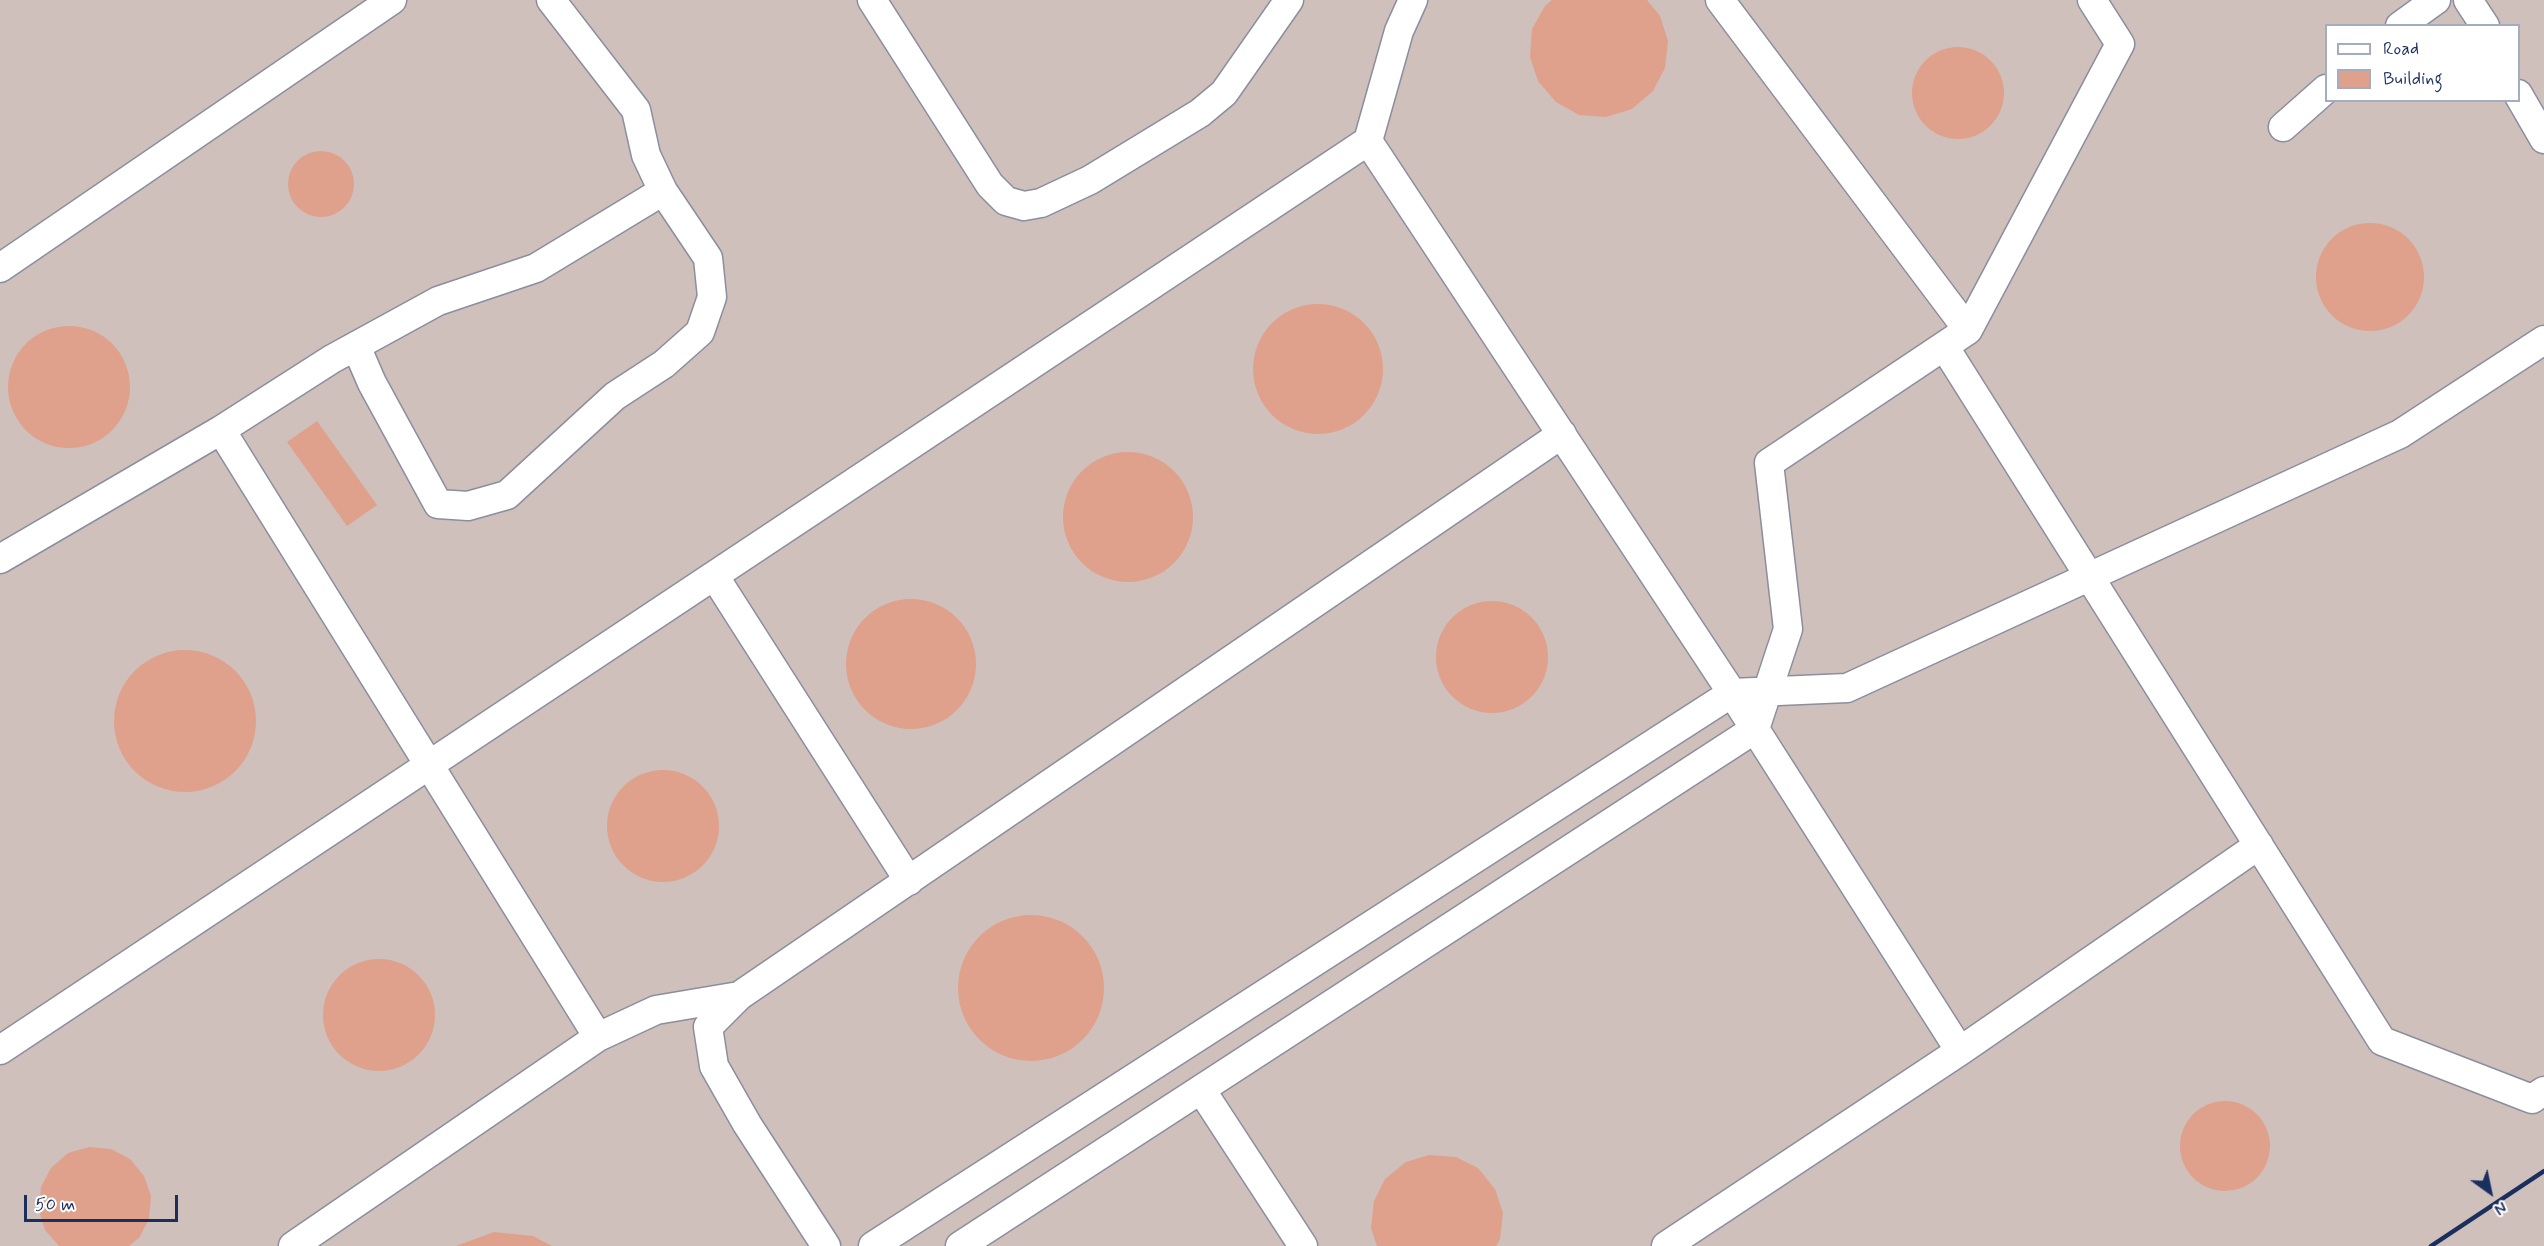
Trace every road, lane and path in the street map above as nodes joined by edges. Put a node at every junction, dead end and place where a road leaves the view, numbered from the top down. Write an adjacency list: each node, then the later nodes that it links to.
1 (392, 0): 18 (lane)
2 (551, 0): 17 (lane)
3 (872, 0): 4 (lane)
4 (1289, 0)
5 (1413, 0): 16 (lane)
6 (1720, 0): 19 (lane)
7 (2092, 0): 19 (lane)
8 (2436, 0): 10 (lane)
9 (2468, 0): 11 (lane)
10 (2403, 24)
11 (2484, 24)
12 (2325, 91): 14 (lane)
13 (2520, 97): 15 (lane)
14 (2283, 128)
15 (2544, 139)
16 (1368, 141): 24 (lane); 26 (lane)
17 (663, 191): 21 (lane); 21 (lane)
18 (0, 268)
19 (1968, 330): 22 (lane)
20 (2544, 340): 27 (lane)
21 (356, 346): 23 (lane)
22 (1944, 346): 27 (lane); 28 (lane)
23 (221, 430): 25 (lane); 31 (lane)
24 (1562, 434): 29 (lane); 33 (lane)
25 (0, 559)
26 (715, 577): 31 (lane); 33 (lane)
27 (2090, 577): 28 (lane); 32 (lane)
28 (1767, 692): 29 (lane); 30 (lane)
29 (1732, 693): 30 (lane); 42 (lane)
30 (1755, 729): 37 (lane); 38 (lane)
31 (429, 766): 35 (lane); 36 (lane)
32 (2259, 845): 37 (lane); 39 (lane)
33 (909, 881): 34 (lane)
34 (739, 996): 35 (lane); 41 (lane)
35 (598, 1037): 40 (lane)
36 (0, 1050)
37 (1960, 1051): 45 (lane)
38 (1202, 1091): 43 (lane); 44 (lane)
39 (2544, 1091)
40 (294, 1246)
41 (826, 1246)
42 (873, 1246)
43 (960, 1246)
44 (1303, 1246)
45 (1666, 1246)

